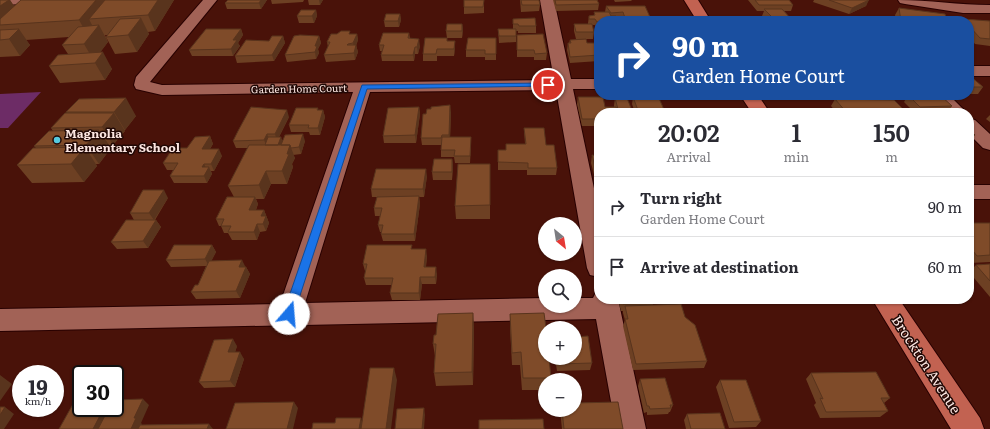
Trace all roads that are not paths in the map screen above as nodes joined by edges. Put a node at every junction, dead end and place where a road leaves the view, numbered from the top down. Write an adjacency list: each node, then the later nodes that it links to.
1 (23, 0): 6 (street)
2 (210, 0): 13 (street, Garden Home Court)
3 (547, 0): 12 (street)
4 (692, 0): 8 (main road)
5 (905, 0): 7 (street)
6 (0, 2)
7 (990, 9)
8 (701, 16)
9 (974, 71): 10 (street)
10 (990, 71)
11 (594, 84): 12 (street, Garden Home Court)
12 (563, 85): 13 (street, Garden Home Court); 20 (street)
13 (364, 86): 24 (street)
14 (944, 100): 15 (street)
15 (953, 108)
16 (974, 129): 17 (street)
17 (990, 144)
18 (974, 192): 19 (street)
19 (990, 192)
20 (594, 243)
21 (594, 303): 24 (street)
22 (606, 304): 26 (street)
23 (888, 304): 27 (main road, Brockton Avenue)
24 (289, 314): 25 (street)
25 (0, 320)
26 (631, 429)
27 (969, 429)

